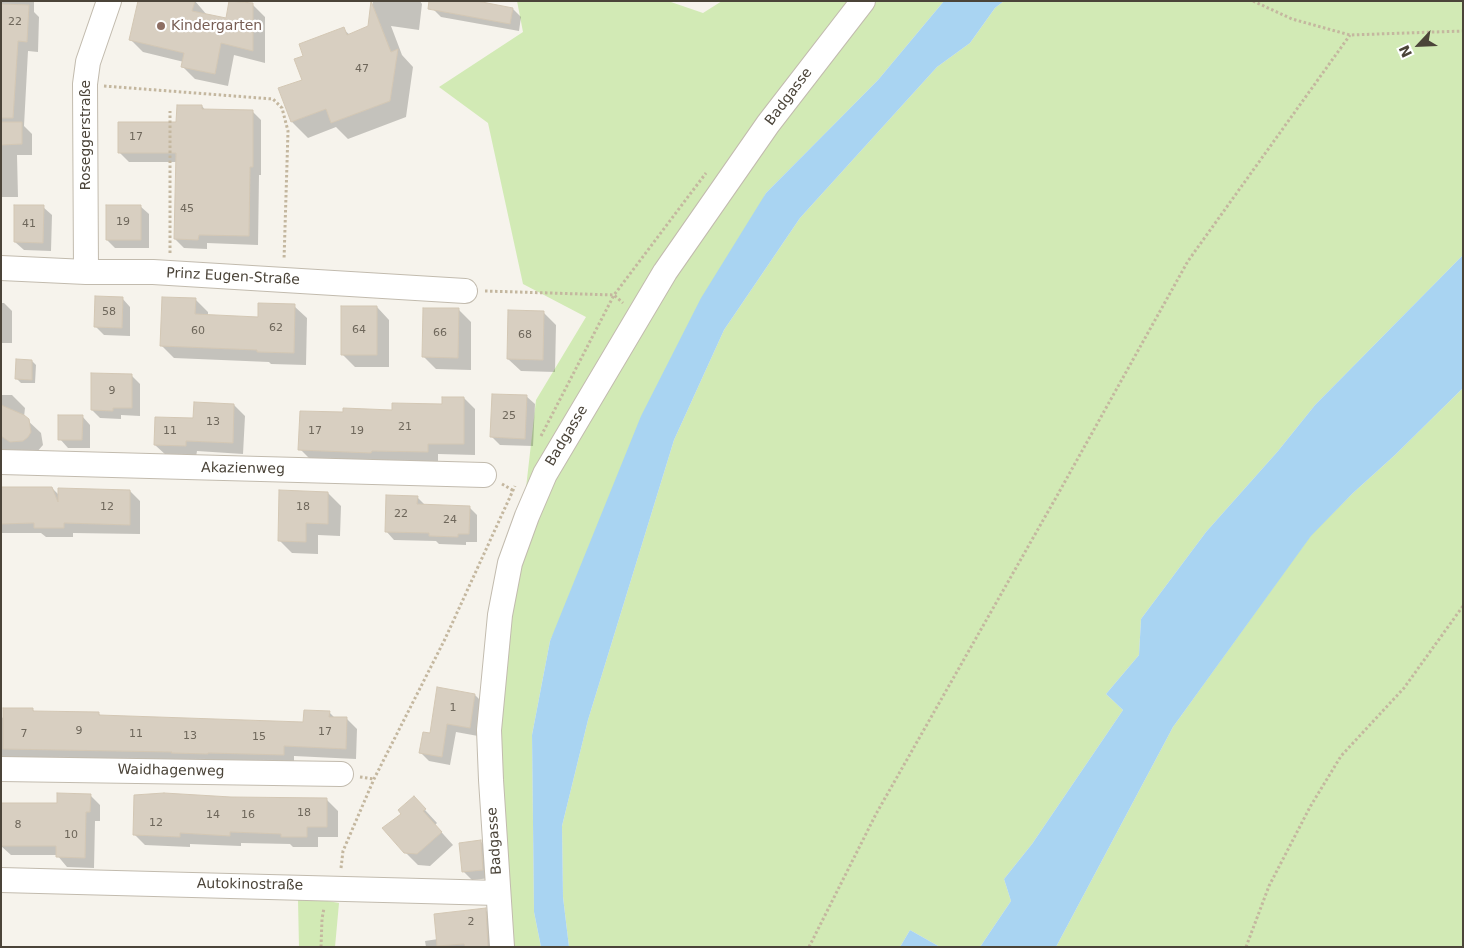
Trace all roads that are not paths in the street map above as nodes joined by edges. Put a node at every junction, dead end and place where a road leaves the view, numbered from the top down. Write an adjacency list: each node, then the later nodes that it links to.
1 (109, 1): 4 (street, Roseggerstraße)
2 (862, 1): 11 (street, Badgasse)
3 (1, 268): 4 (street, Prinz Eugen-Straße)
4 (86, 272): 5 (street, Prinz Eugen-Straße)
5 (465, 291)
6 (1, 462): 7 (street, Akazienweg)
7 (484, 475)
8 (1, 769): 9 (street, Waidhagenweg)
9 (341, 774)
10 (1, 880): 11 (street, Autokinostraße)
11 (498, 893): 12 (street, Badgasse)
12 (502, 947)

